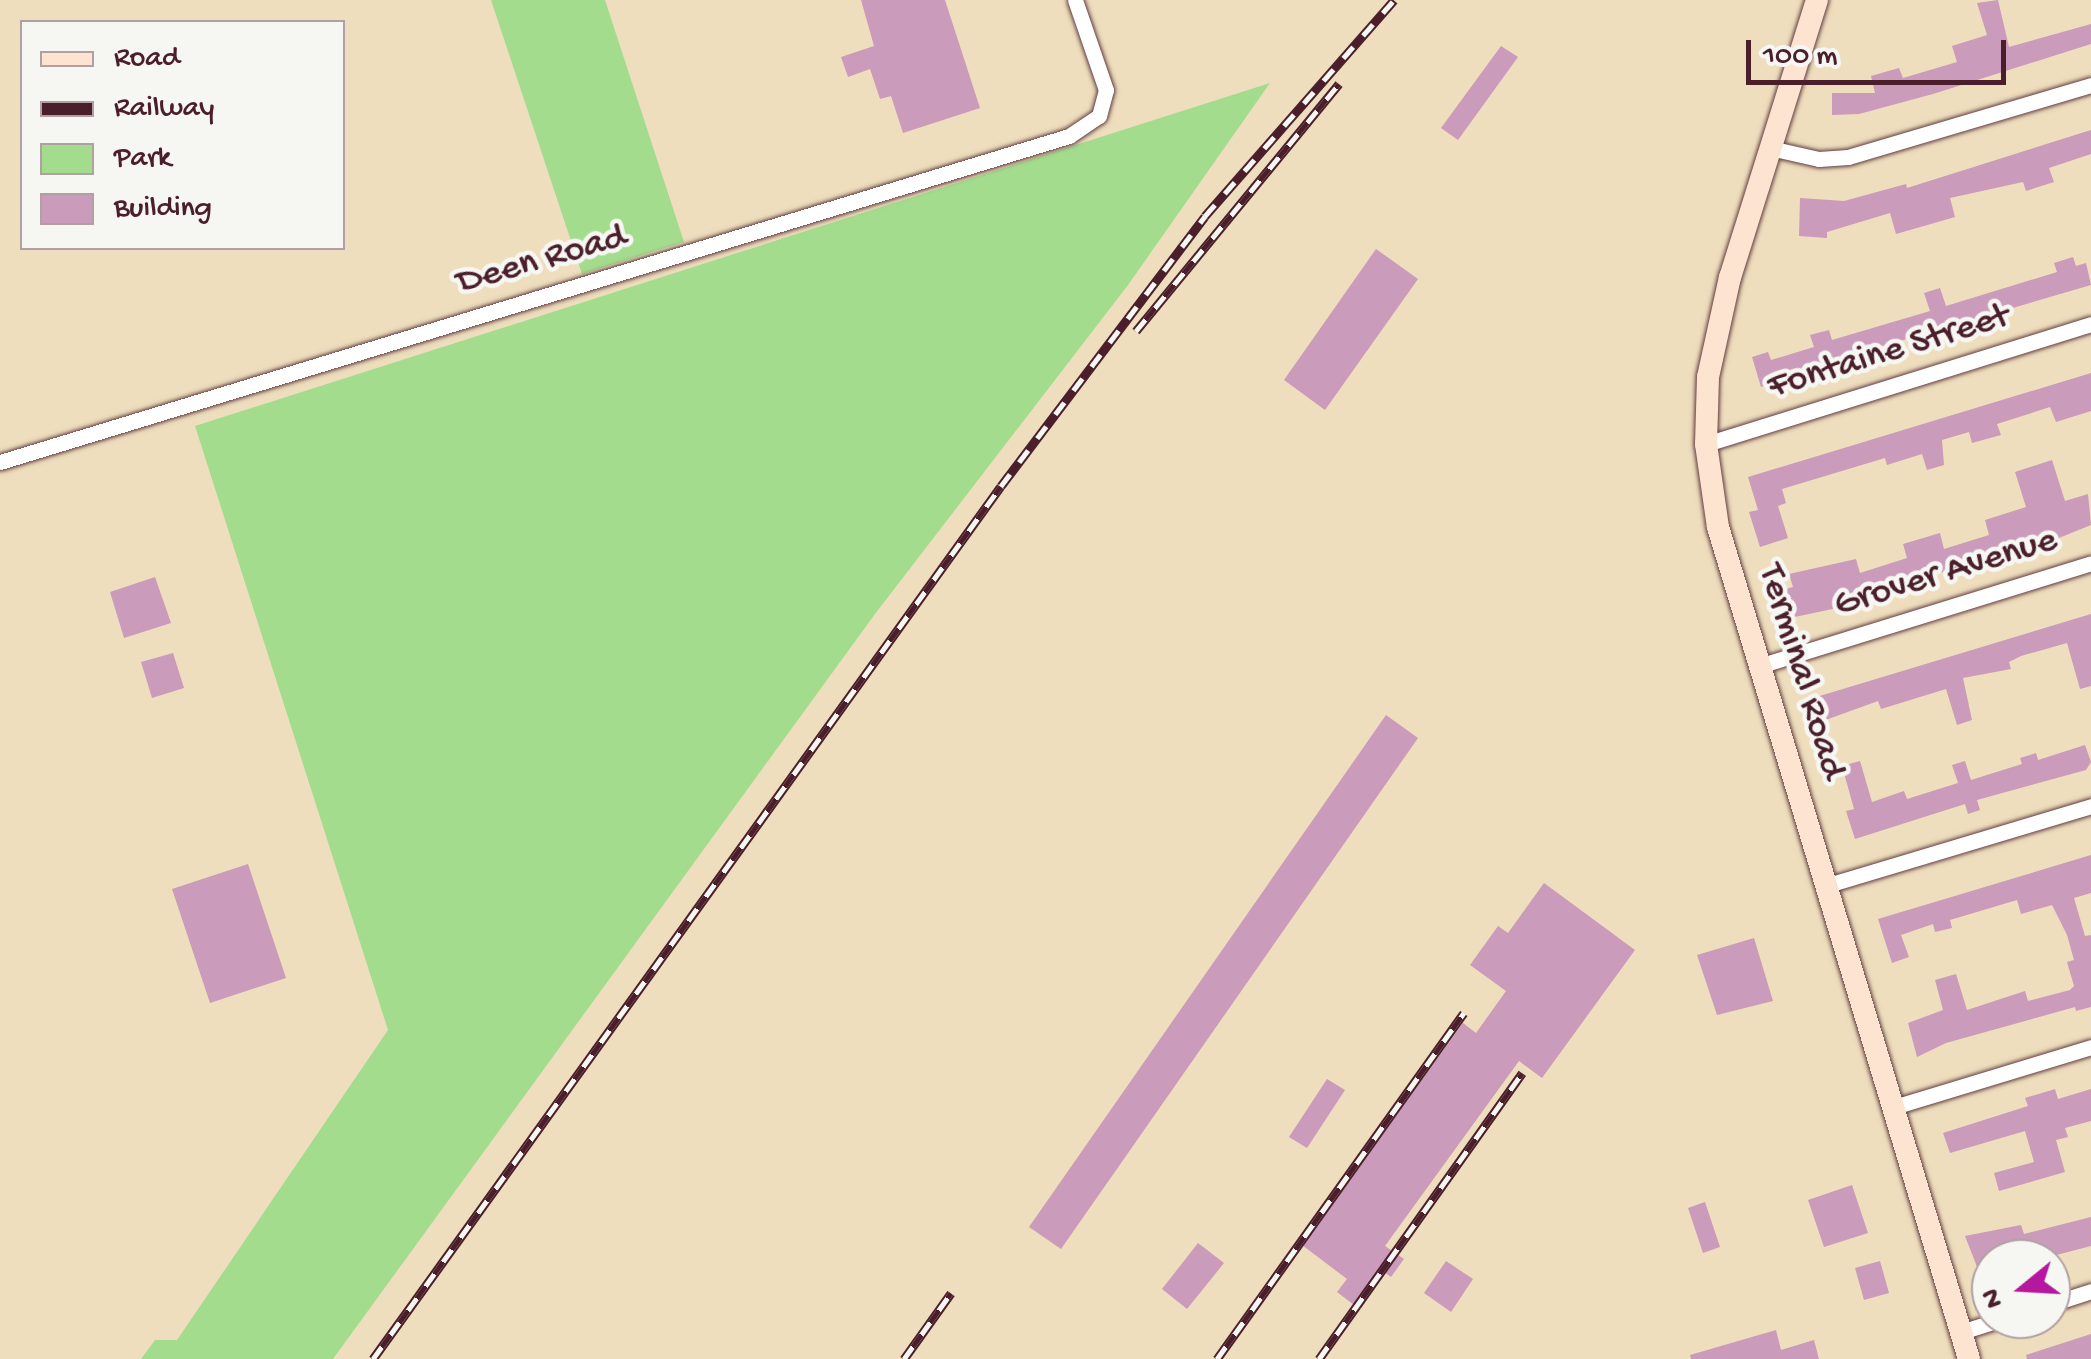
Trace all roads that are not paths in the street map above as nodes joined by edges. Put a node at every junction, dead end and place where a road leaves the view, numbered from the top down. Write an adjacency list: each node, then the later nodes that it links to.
1 (1075, 0): 7 (street, Deen Road)
2 (1817, 0): 4 (main road, Terminal Road)
3 (2091, 85): 4 (street)
4 (1770, 148): 6 (main road, Terminal Road)
5 (2091, 324): 6 (street, Fontaine Street)
6 (1706, 444): 9 (main road, Terminal Road)
7 (0, 462)
8 (2091, 563): 9 (street, Grover Avenue)
9 (1762, 665): 11 (main road, Terminal Road)
10 (2091, 806): 11 (street)
11 (1828, 885): 13 (main road, Terminal Road)
12 (2091, 1047): 13 (street)
13 (1894, 1107): 15 (main road, Terminal Road)
14 (1971, 1329): 15 (street)
15 (1961, 1332): 16 (main road, Terminal Road)
16 (1969, 1359)

